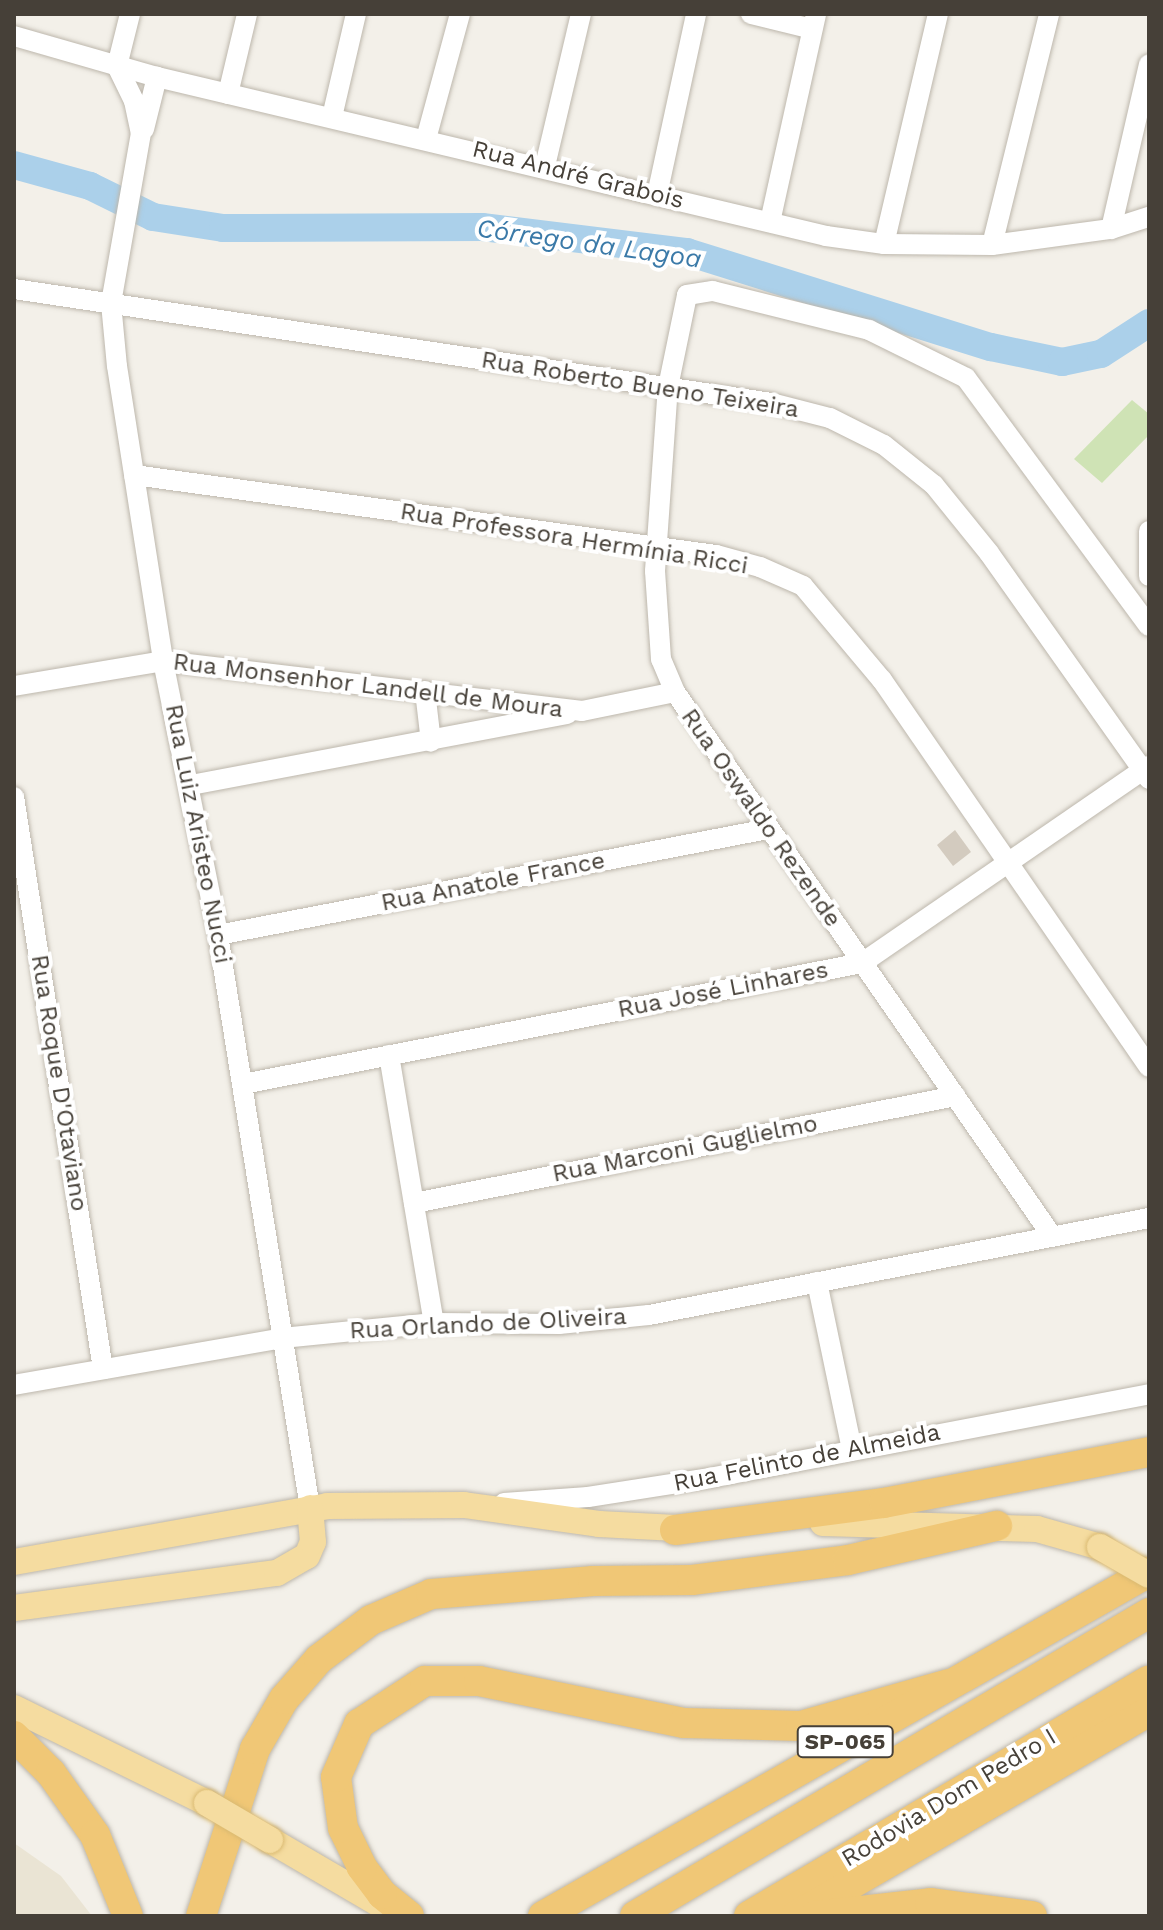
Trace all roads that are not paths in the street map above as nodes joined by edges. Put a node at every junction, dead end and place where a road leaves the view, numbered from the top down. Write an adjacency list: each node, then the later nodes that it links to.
1 (130, 14): 13 (street)
2 (247, 14): 15 (street)
3 (356, 14): 16 (street)
4 (460, 14): 17 (street)
5 (581, 14): 19 (street)
6 (696, 14): 20 (street)
7 (751, 14): 10 (street)
8 (938, 14): 24 (street)
9 (1049, 14): 25 (street)
10 (814, 21): 22 (street)
11 (14, 36): 13 (street, Rua André Grabois)
12 (1149, 64): 23 (street)
13 (117, 66): 14 (street, Rua André Grabois); 18 (street, Rua Luiz Aristeo Nucci)
14 (157, 77): 15 (street, Rua André Grabois); 18 (street, Rua Luiz Aristeo Nucci)
15 (228, 94): 16 (street, Rua André Grabois)
16 (332, 117): 17 (street, Rua André Grabois)
17 (426, 139): 19 (street, Rua André Grabois)
18 (135, 164): 27 (street, Rua Luiz Aristeo Nucci)
19 (545, 166): 20 (street, Rua André Grabois)
20 (657, 195): 22 (street, Rua André Grabois)
21 (1149, 217): 23 (street, Rua André Grabois)
22 (770, 222): 24 (street, Rua André Grabois)
23 (1111, 229): 25 (street, Rua André Grabois)
24 (884, 244): 25 (street, Rua André Grabois)
25 (992, 245)
26 (14, 289): 27 (street, Rua Roberto Bueno Teixeira)
27 (111, 303): 28 (street, Rua Roberto Bueno Teixeira); 29 (street, Rua Luiz Aristeo Nucci)
28 (668, 387): 31 (street, Rua Oswaldo Rezende); 33 (street, Rua Oswaldo Rezende); 40 (street, Rua Roberto Bueno Teixeira)
29 (134, 475): 31 (street, Rua Professora Hermínia Ricci); 34 (street, Rua Luiz Aristeo Nucci)
30 (1149, 531): 32 (street)
31 (658, 550): 37 (street, Rua Oswaldo Rezende); 44 (street, Rua Professora Hermínia Ricci)
32 (1149, 576)
33 (1149, 626)
34 (163, 661): 35 (street, Rua Monsenhor Landell de Moura); 36 (street, Rua Monsenhor Landell de Moura); 41 (street, Rua Luiz Aristeo Nucci)
35 (14, 686)
36 (425, 691): 38 (street, Rua Monsenhor Landell de Moura); 39 (street)
37 (675, 692): 38 (street, Rua Monsenhor Landell de Moura); 43 (street, Rua Oswaldo Rezende)
38 (582, 711): 39 (street)
39 (431, 742): 41 (street)
40 (1147, 772): 44 (street, Rua José Linhares)
41 (191, 785): 45 (street, Rua Luiz Aristeo Nucci)
42 (14, 797): 57 (street, Rua Roque D'Otaviano)
43 (768, 829): 45 (street, Rua Anatole France); 46 (street, Rua Oswaldo Rezende)
44 (1009, 864): 46 (street, Rua José Linhares); 48 (street, Rua Professora Hermínia Ricci)
45 (218, 935): 49 (street, Rua Luiz Aristeo Nucci)
46 (862, 963): 47 (street, Rua José Linhares); 50 (street, Rua Oswaldo Rezende)
47 (389, 1055): 49 (street, Rua José Linhares); 51 (street)
48 (1149, 1067)
49 (243, 1084): 56 (street, Rua Luiz Aristeo Nucci)
50 (956, 1096): 51 (street, Rua Marconi Guglielmo); 53 (street, Rua Oswaldo Rezende)
51 (414, 1203): 55 (street)
52 (1149, 1218): 53 (street, Rua Orlando de Oliveira)
53 (1052, 1236): 54 (street, Rua Orlando de Oliveira)
54 (817, 1282): 55 (street, Rua Orlando de Oliveira); 60 (street)
55 (434, 1323): 56 (street, Rua Orlando de Oliveira)
56 (282, 1338): 57 (street, Rua Orlando de Oliveira); 63 (street, Rua Luiz Aristeo Nucci)
57 (103, 1369): 58 (street, Rua Orlando de Oliveira)
58 (14, 1385)
59 (1149, 1394): 60 (street, Rua Felinto de Almeida)
60 (852, 1450): 62 (street, Rua Felinto de Almeida)
61 (1149, 1452): 65 (highway)
62 (464, 1505): 63 (main road); 65 (main road)
63 (310, 1508): 66 (main road); 68 (main road)
64 (997, 1526): 65 (main road); 67 (main road, bridge); 76 (highway)
65 (675, 1530)
66 (14, 1562)
67 (1149, 1574): 71 (highway, SP-065)
68 (14, 1608)
69 (1149, 1613): 80 (highway, SP-065)
70 (1149, 1680): 81 (highway, Rodovia Dom Pedro I)
71 (948, 1684): 78 (highway); 79 (highway, SP-065)
72 (14, 1708): 77 (main road, bridge)
73 (1149, 1711): 82 (highway)
74 (14, 1736): 75 (highway)
75 (128, 1916)
76 (201, 1916)
77 (400, 1916)
78 (409, 1916)
79 (543, 1916)
80 (635, 1916)
81 (749, 1916)
82 (796, 1916)
83 (815, 1916): 84 (highway)
84 (1032, 1916)

